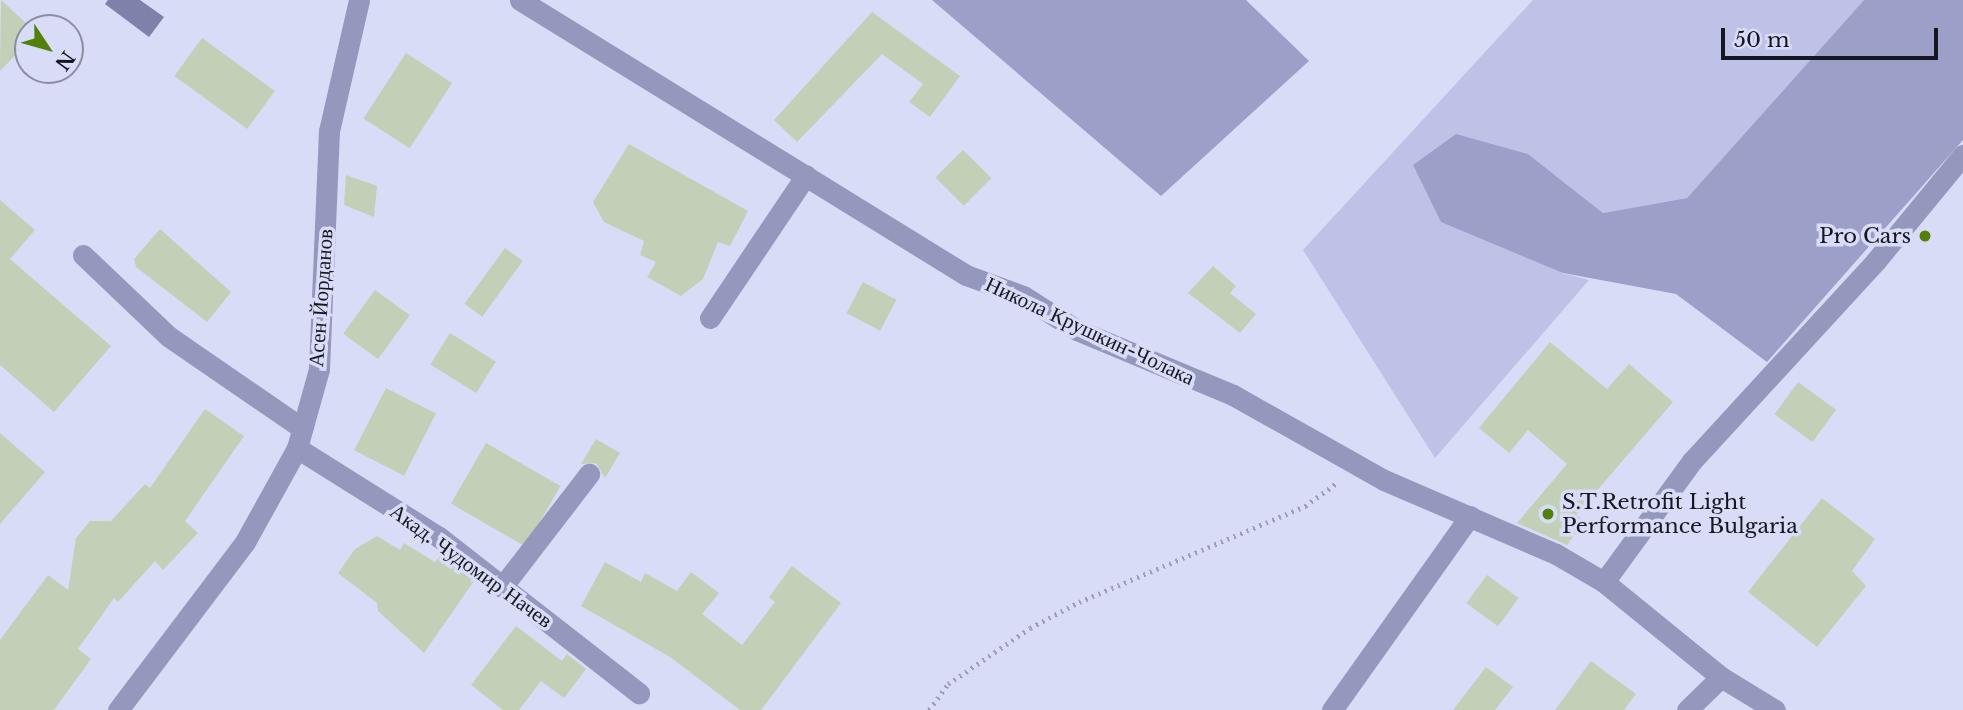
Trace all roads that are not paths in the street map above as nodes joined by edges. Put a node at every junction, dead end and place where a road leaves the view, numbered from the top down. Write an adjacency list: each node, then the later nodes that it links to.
1 (359, 0): 7 (street, Асен Йорданов)
2 (520, 0): 4 (street, Никола Крушкин-Чолака)
3 (1963, 155): 10 (street)
4 (806, 175): 6 (street); 9 (street, Никола Крушкин-Чолака)
5 (83, 255): 7 (street, Акад. Чудомир Начев)
6 (710, 318)
7 (299, 438): 11 (street, Акад. Чудомир Начев); 14 (street, Асен Йорданов)
8 (589, 474): 11 (street)
9 (1470, 516): 10 (street, Никола Крушкин-Чолака); 15 (street)
10 (1604, 582): 12 (street, Никола Крушкин-Чолака)
11 (502, 587): 13 (street, Акад. Чудомир Начев)
12 (1721, 677): 16 (street); 17 (street, Никола Крушкин-Чолака)
13 (639, 694)
14 (118, 710)
15 (1332, 710)
16 (1687, 710)
17 (1775, 710)

